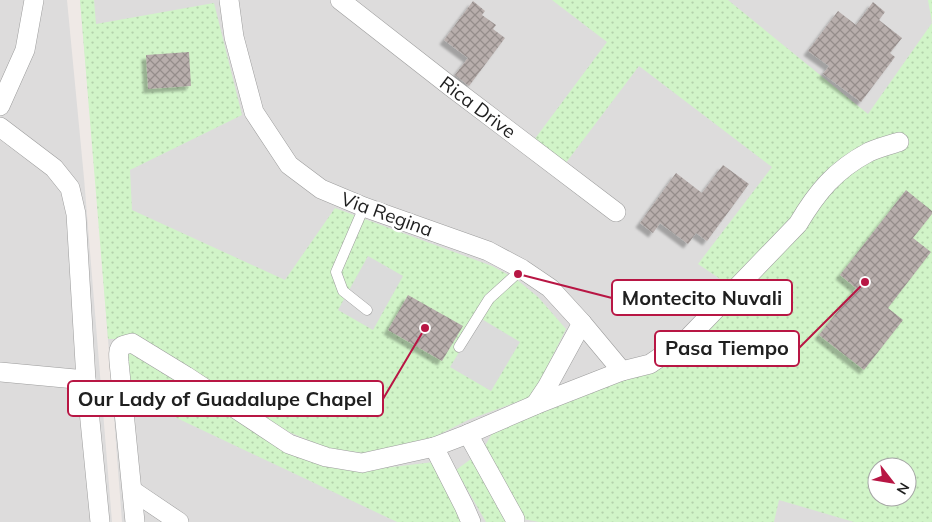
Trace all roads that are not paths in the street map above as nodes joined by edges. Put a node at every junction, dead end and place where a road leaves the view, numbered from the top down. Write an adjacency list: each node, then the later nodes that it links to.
1 (34, 0): 4 (street)
2 (229, 0): 7 (street, Via Regina)
3 (340, 0): 8 (street, Rica Drive)
4 (0, 106)
5 (0, 127): 15 (street)
6 (899, 142): 13 (street)
7 (364, 207): 9 (street, Via Regina); 10 (lane)
8 (616, 212)
9 (522, 269): 11 (street, Via Regina); 12 (lane)
10 (367, 310)
11 (582, 323): 13 (street, Via Regina); 16 (street)
12 (459, 347)
13 (622, 371): 16 (street)
14 (0, 372): 15 (street)
15 (86, 380): 20 (street)
16 (535, 405): 17 (street)
17 (468, 434): 18 (street); 24 (street)
18 (434, 446): 19 (street); 23 (street)
19 (133, 491): 21 (street); 22 (street)
20 (100, 522)
21 (135, 522)
22 (179, 522)
23 (471, 522)
24 (515, 522)

